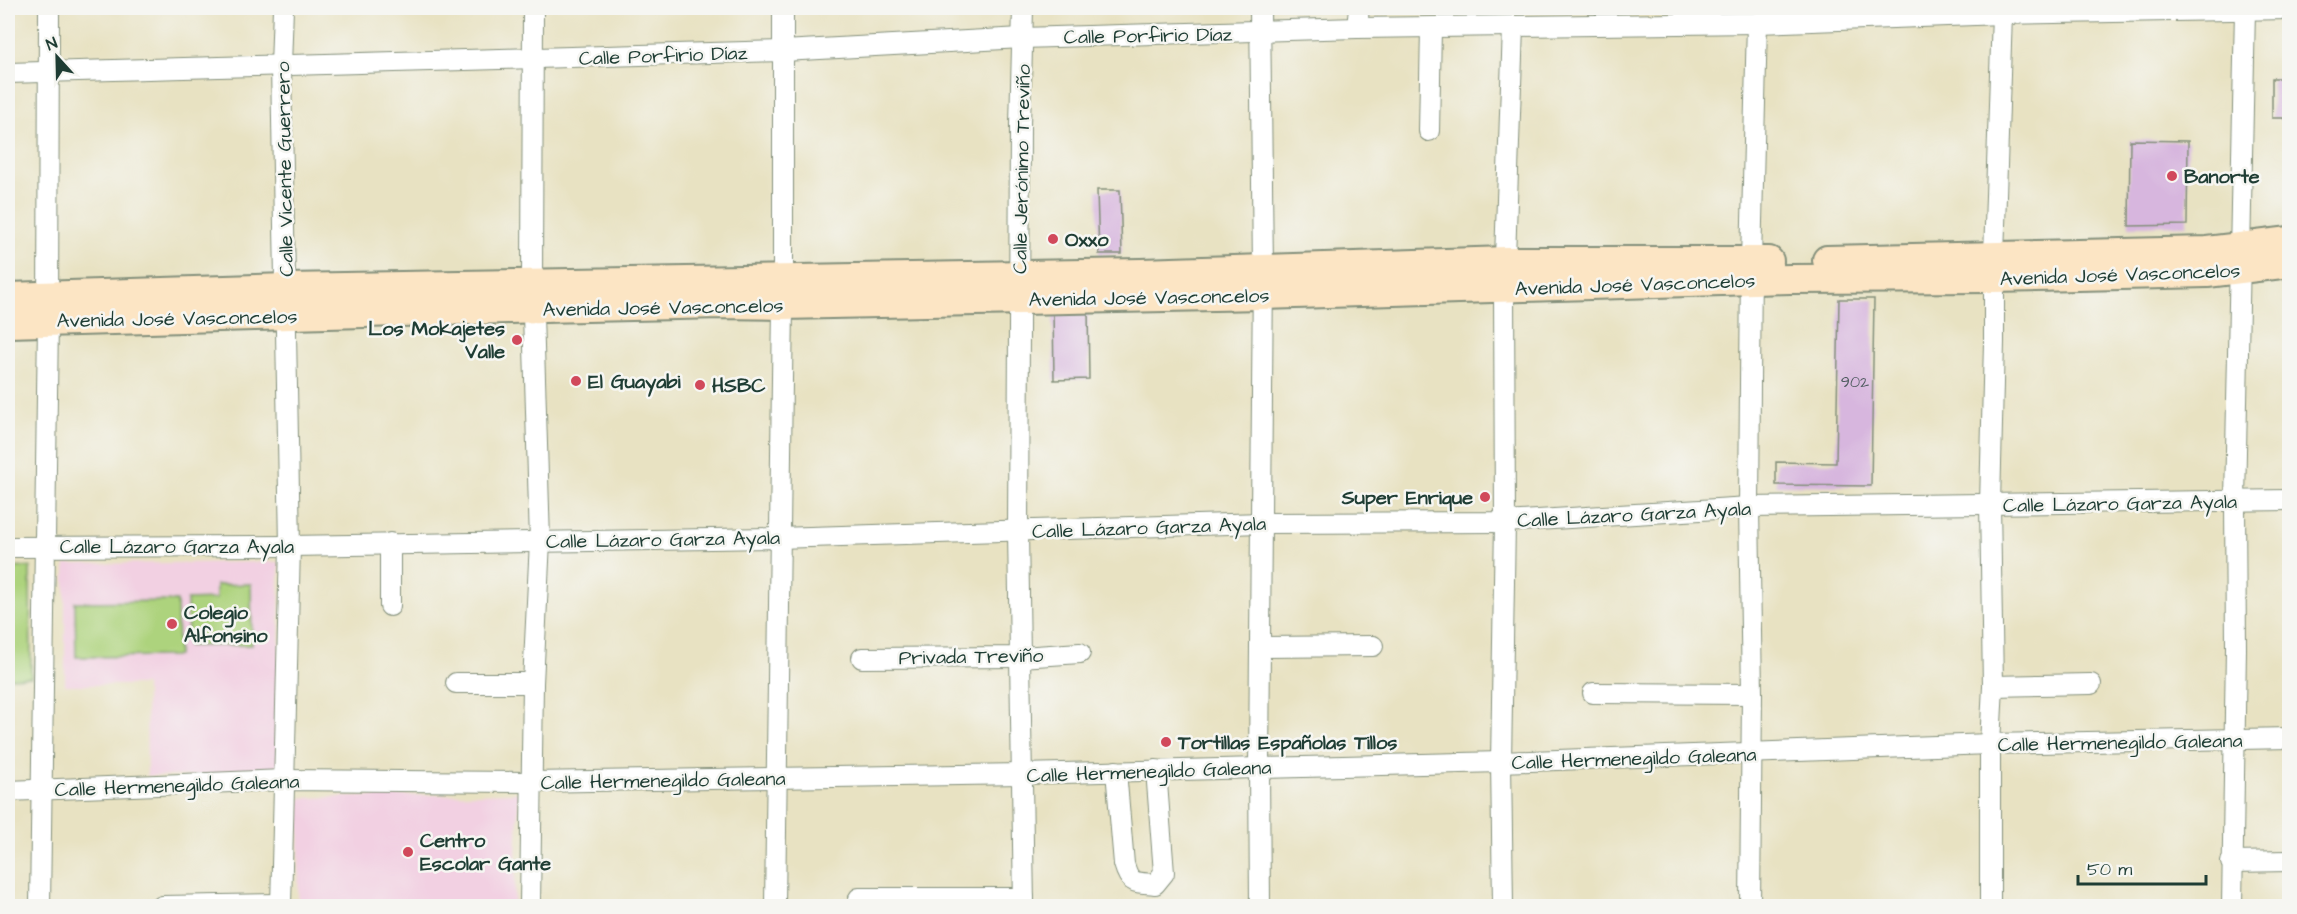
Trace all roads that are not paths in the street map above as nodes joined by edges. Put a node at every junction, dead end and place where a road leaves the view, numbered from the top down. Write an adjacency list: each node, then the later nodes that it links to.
1 (49, 8): 22 (street)
2 (283, 8): 21 (street, Calle Vicente Guerrero)
3 (533, 8): 20 (street)
4 (783, 8): 19 (street)
5 (1023, 8): 18 (street, Calle Jerónimo Treviño)
6 (1260, 8): 17 (street)
7 (1359, 8): 15 (street)
8 (1587, 8): 13 (street)
9 (2245, 9): 10 (street, Calle Porfirio Díaz); 11 (street, Calle Porfirio Díaz); 26 (street)
10 (2289, 9)
11 (2002, 14): 12 (street, Calle Porfirio Díaz); 28 (street)
12 (1757, 22): 13 (street, Calle Porfirio Díaz); 29 (street)
13 (1597, 26): 14 (street, Calle Porfirio Díaz)
14 (1513, 27): 16 (street, Calle Porfirio Díaz); 30 (street)
15 (1357, 28): 16 (street, Calle Porfirio Díaz); 17 (street, Calle Porfirio Díaz)
16 (1431, 28): 24 (street)
17 (1261, 32): 18 (street, Calle Porfirio Díaz); 31 (street)
18 (1022, 38): 19 (street, Calle Porfirio Díaz); 32 (street, Calle Jerónimo Treviño)
19 (783, 51): 20 (street, Calle Porfirio Díaz); 33 (street)
20 (533, 59): 21 (street, Calle Porfirio Díaz); 34 (street)
21 (281, 66): 22 (street, Calle Porfirio Díaz); 36 (street, Calle Vicente Guerrero)
22 (49, 72): 23 (street, Calle Porfirio Díaz); 37 (street)
23 (8, 73)
24 (1429, 131)
25 (2289, 241): 26 (main road, Avenida José Vasconcelos)
26 (2239, 260): 27 (main road, Avenida José Vasconcelos); 28 (main road, Avenida José Vasconcelos); 40 (street)
27 (2289, 263)
28 (1994, 267): 29 (main road, Avenida José Vasconcelos); 41 (street)
29 (1751, 271): 30 (main road, Avenida José Vasconcelos); 42 (street)
30 (1505, 274): 31 (main road, Avenida José Vasconcelos); 43 (street)
31 (1262, 282): 32 (main road, Avenida José Vasconcelos); 44 (street)
32 (1020, 286): 33 (main road, Avenida José Vasconcelos); 45 (street, Calle Jerónimo Treviño)
33 (782, 292): 34 (main road, Avenida José Vasconcelos); 46 (street)
34 (533, 296): 36 (main road, Avenida José Vasconcelos); 47 (street)
35 (8, 297): 37 (main road, Avenida José Vasconcelos)
36 (286, 301): 37 (main road, Avenida José Vasconcelos); 50 (street, Calle Vicente Guerrero)
37 (48, 309): 38 (main road, Avenida José Vasconcelos); 49 (street)
38 (8, 322)
39 (2289, 500): 40 (street, Calle Lázaro Garza Ayala)
40 (2235, 501): 41 (street, Calle Lázaro Garza Ayala); 65 (street)
41 (1990, 504): 42 (street, Calle Lázaro Garza Ayala); 61 (street)
42 (1749, 507): 43 (street, Calle Lázaro Garza Ayala); 63 (street)
43 (1505, 522): 44 (street, Calle Lázaro Garza Ayala); 68 (street)
44 (1262, 523): 45 (street, Calle Lázaro Garza Ayala); 54 (street)
45 (1018, 532): 46 (street, Calle Lázaro Garza Ayala); 56 (street, Calle Jerónimo Treviño)
46 (778, 538): 47 (street, Calle Lázaro Garza Ayala); 73 (street)
47 (540, 541): 48 (street, Calle Lázaro Garza Ayala); 59 (street)
48 (390, 543): 50 (street, Calle Lázaro Garza Ayala); 52 (street)
49 (45, 546): 50 (street, Calle Lázaro Garza Ayala); 51 (street, Calle Lázaro Garza Ayala); 76 (street)
50 (290, 546): 74 (street, Calle Vicente Guerrero)
51 (8, 547)
52 (390, 606)
53 (1373, 646): 54 (street)
54 (1261, 647): 69 (street)
55 (1080, 653): 56 (street, Privada Treviño)
56 (1021, 657): 57 (street, Privada Treviño); 72 (street, Calle Jerónimo Treviño)
57 (862, 658)
58 (456, 683): 59 (street)
59 (533, 683): 75 (street)
60 (2091, 684): 61 (street)
61 (1993, 686): 66 (street)
62 (1593, 693): 63 (street)
63 (1752, 694): 67 (street)
64 (2289, 738): 65 (street, Calle Hermenegildo Galeana)
65 (2233, 740): 66 (street, Calle Hermenegildo Galeana); 79 (street)
66 (1990, 744): 67 (street, Calle Hermenegildo Galeana); 90 (street)
67 (1750, 754): 68 (street, Calle Hermenegildo Galeana); 89 (street)
68 (1501, 762): 69 (street, Calle Hermenegildo Galeana); 88 (street)
69 (1259, 768): 70 (street, Calle Hermenegildo Galeana); 87 (street)
70 (1156, 770): 71 (street, Calle Hermenegildo Galeana); 71 (street)
71 (1116, 771): 72 (street, Calle Hermenegildo Galeana)
72 (1023, 774): 73 (street, Calle Hermenegildo Galeana); 81 (street, Calle Jerónimo Treviño)
73 (777, 779): 75 (street, Calle Hermenegildo Galeana); 86 (street)
74 (283, 780): 75 (street, Calle Hermenegildo Galeana); 76 (street, Calle Hermenegildo Galeana); 82 (street, Calle Vicente Guerrero)
75 (532, 782): 85 (street)
76 (40, 789): 77 (street, Calle Hermenegildo Galeana); 83 (street)
77 (8, 791)
78 (2289, 861): 79 (street)
79 (2232, 862): 91 (street)
80 (859, 898): 81 (street)
81 (1024, 902)
82 (281, 905): 84 (street)
83 (40, 906)
84 (162, 906)
85 (530, 906)
86 (775, 906)
87 (1260, 906)
88 (1503, 906)
89 (1750, 906)
90 (1990, 906)
91 (2232, 906)

